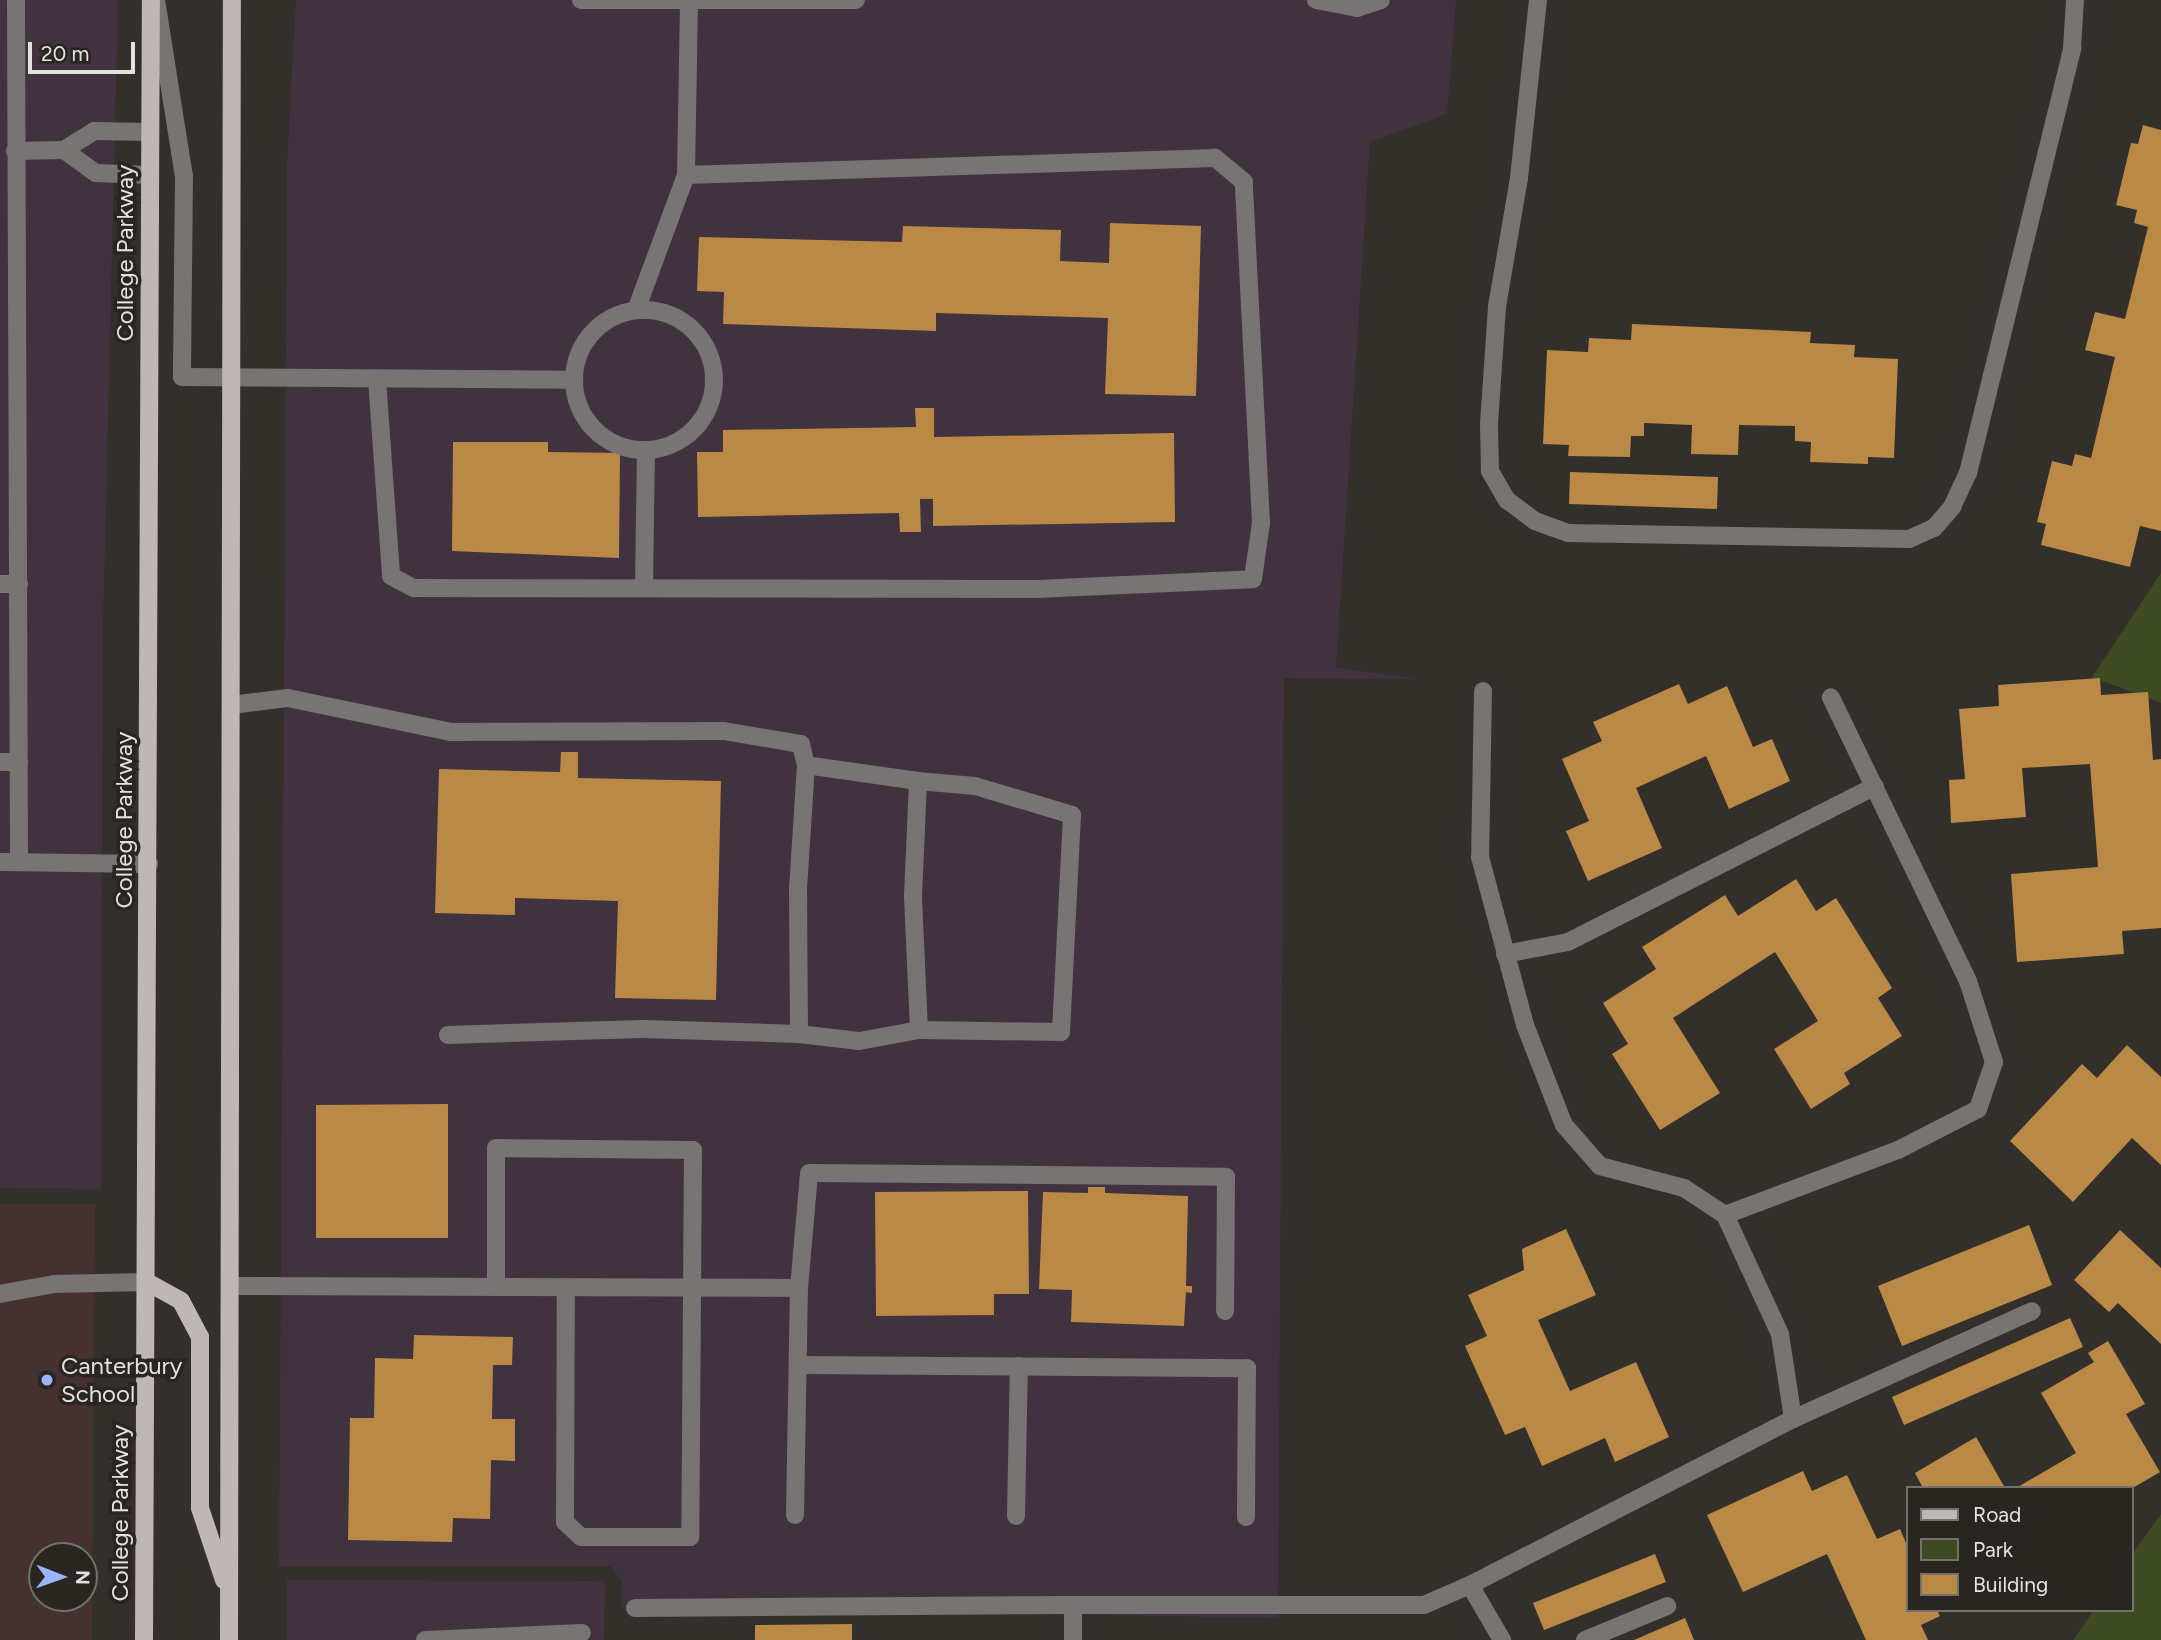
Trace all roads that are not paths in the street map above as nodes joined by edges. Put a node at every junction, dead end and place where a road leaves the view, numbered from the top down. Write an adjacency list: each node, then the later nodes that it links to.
1 (16, 0): 11 (lane)
2 (153, 0): 12 (main road, College Parkway); 19 (lane)
3 (232, 0): 19 (main road)
4 (581, 0): 10 (lane)
5 (856, 0): 10 (lane)
6 (1316, 0): 7 (lane)
7 (1381, 0)
8 (1538, 0): 9 (lane)
9 (2075, 0)
10 (689, 2): 16 (lane)
11 (8, 63): 14 (lane)
12 (149, 132): 13 (lane); 15 (main road, College Parkway)
13 (64, 150): 14 (lane); 15 (lane)
14 (15, 151): 17 (lane)
15 (149, 175): 36 (main road, College Parkway)
16 (686, 175): 18 (lane); 25 (lane)
17 (7, 240): 24 (lane)
18 (636, 310): 21 (lane); 22 (lane)
19 (231, 378): 20 (lane); 28 (main road)
20 (377, 379): 21 (lane); 25 (lane)
21 (574, 380): 22 (lane)
22 (646, 450): 25 (lane)
23 (0, 583): 24 (lane)
24 (19, 584): 30 (lane)
25 (644, 588)
26 (1483, 691): 37 (lane)
27 (1831, 697): 33 (lane)
28 (231, 705): 31 (lane); 43 (main road)
29 (0, 762): 30 (lane)
30 (19, 762): 35 (lane)
31 (806, 765): 32 (lane); 39 (lane)
32 (918, 782): 38 (lane); 38 (lane)
33 (1875, 786): 37 (lane); 41 (lane)
34 (0, 862): 35 (lane)
35 (19, 862): 36 (lane)
36 (149, 864): 42 (main road, College Parkway)
37 (1505, 954): 41 (lane)
38 (919, 1030): 39 (lane)
39 (799, 1034): 40 (lane)
40 (448, 1035)
41 (1725, 1215): 53 (lane)
42 (146, 1282): 48 (lane); 58 (main road); 64 (main road, College Parkway)
43 (230, 1286): 44 (lane); 58 (main road)
44 (496, 1287): 45 (lane); 46 (lane)
45 (566, 1287): 46 (lane); 46 (lane)
46 (690, 1288): 47 (lane)
47 (799, 1288): 49 (lane); 51 (lane)
48 (0, 1294)
49 (1225, 1311)
50 (2032, 1311): 53 (lane)
51 (798, 1365): 52 (lane); 54 (lane)
52 (1019, 1366): 55 (lane); 56 (lane)
53 (1793, 1419): 57 (lane)
54 (795, 1515)
55 (1016, 1516)
56 (1246, 1517)
57 (1469, 1585): 59 (lane); 68 (lane)
58 (229, 1593): 65 (main road)
59 (1073, 1605): 61 (lane); 67 (lane)
60 (1667, 1606): 69 (lane)
61 (635, 1608)
62 (582, 1633): 63 (lane)
63 (461, 1639): 66 (lane)
64 (144, 1640)
65 (229, 1640)
66 (425, 1640)
67 (1073, 1640)
68 (1502, 1640)
69 (1585, 1640)

